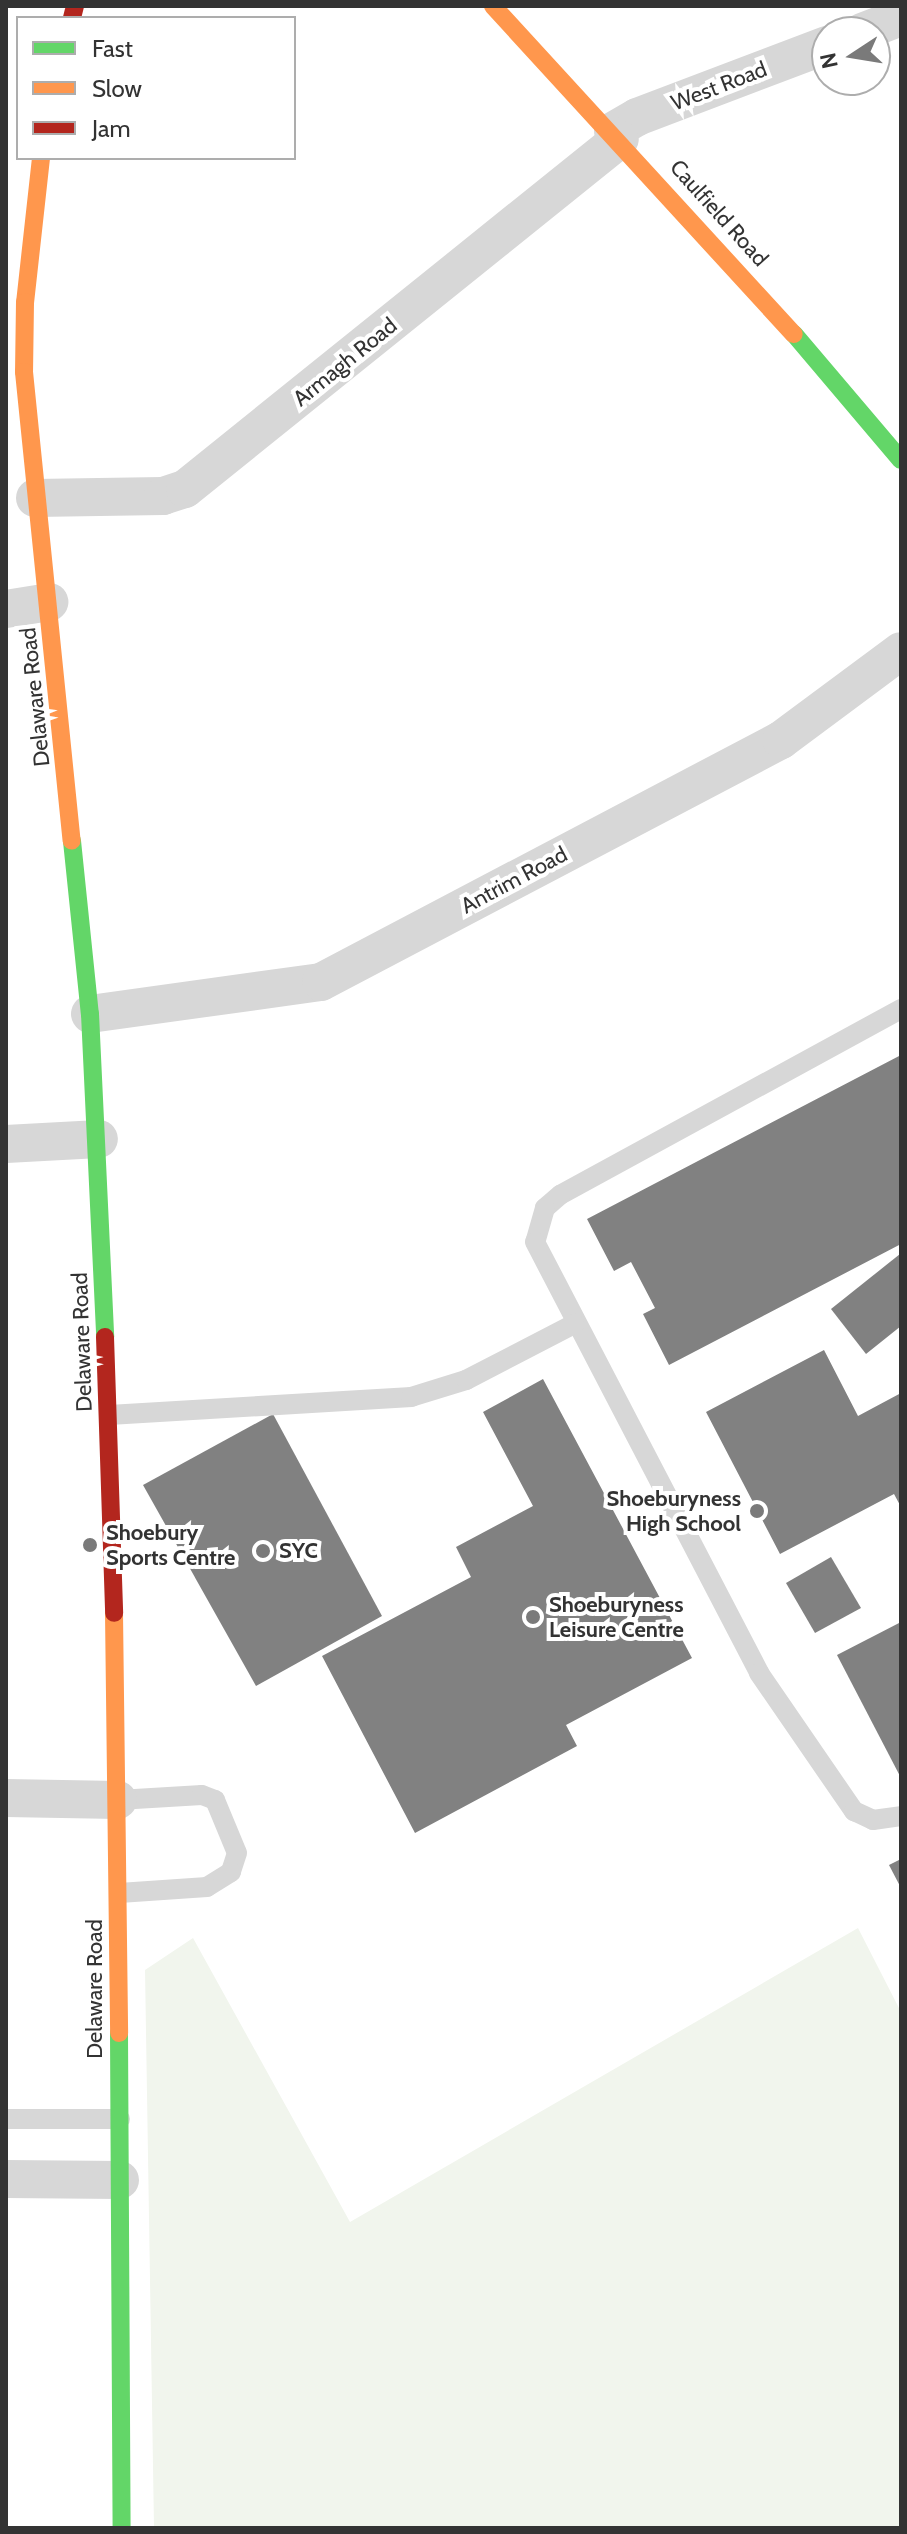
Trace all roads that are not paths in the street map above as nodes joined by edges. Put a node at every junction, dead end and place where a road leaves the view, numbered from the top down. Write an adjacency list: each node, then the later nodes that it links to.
1 (493, 6): 3 (street, Caulfield Road)
2 (811, 51): 3 (street, West Road)
3 (617, 135): 5 (street, Caulfield Road); 6 (street, Armagh Road)
4 (41, 160): 6 (street, Delaware Road)
5 (901, 460)
6 (35, 498): 7 (street, Delaware Road)
7 (49, 602): 8 (street); 11 (street, Delaware Road)
8 (6, 609)
9 (901, 651): 11 (street, Antrim Road)
10 (901, 1009): 14 (lane)
11 (90, 1014): 12 (street, Delaware Road)
12 (99, 1139): 13 (street); 15 (street, Delaware Road)
13 (6, 1144)
14 (574, 1324): 15 (lane); 18 (lane)
15 (109, 1415): 17 (street, Delaware Road)
16 (6, 1798): 17 (street)
17 (118, 1800): 19 (street, Delaware Road); 19 (lane)
18 (901, 1816)
19 (119, 1893): 21 (street, Delaware Road)
20 (8, 2119): 21 (lane)
21 (120, 2119): 23 (street, Delaware Road)
22 (6, 2179): 23 (street)
23 (120, 2180): 24 (street, Delaware Road)
24 (122, 2528)

